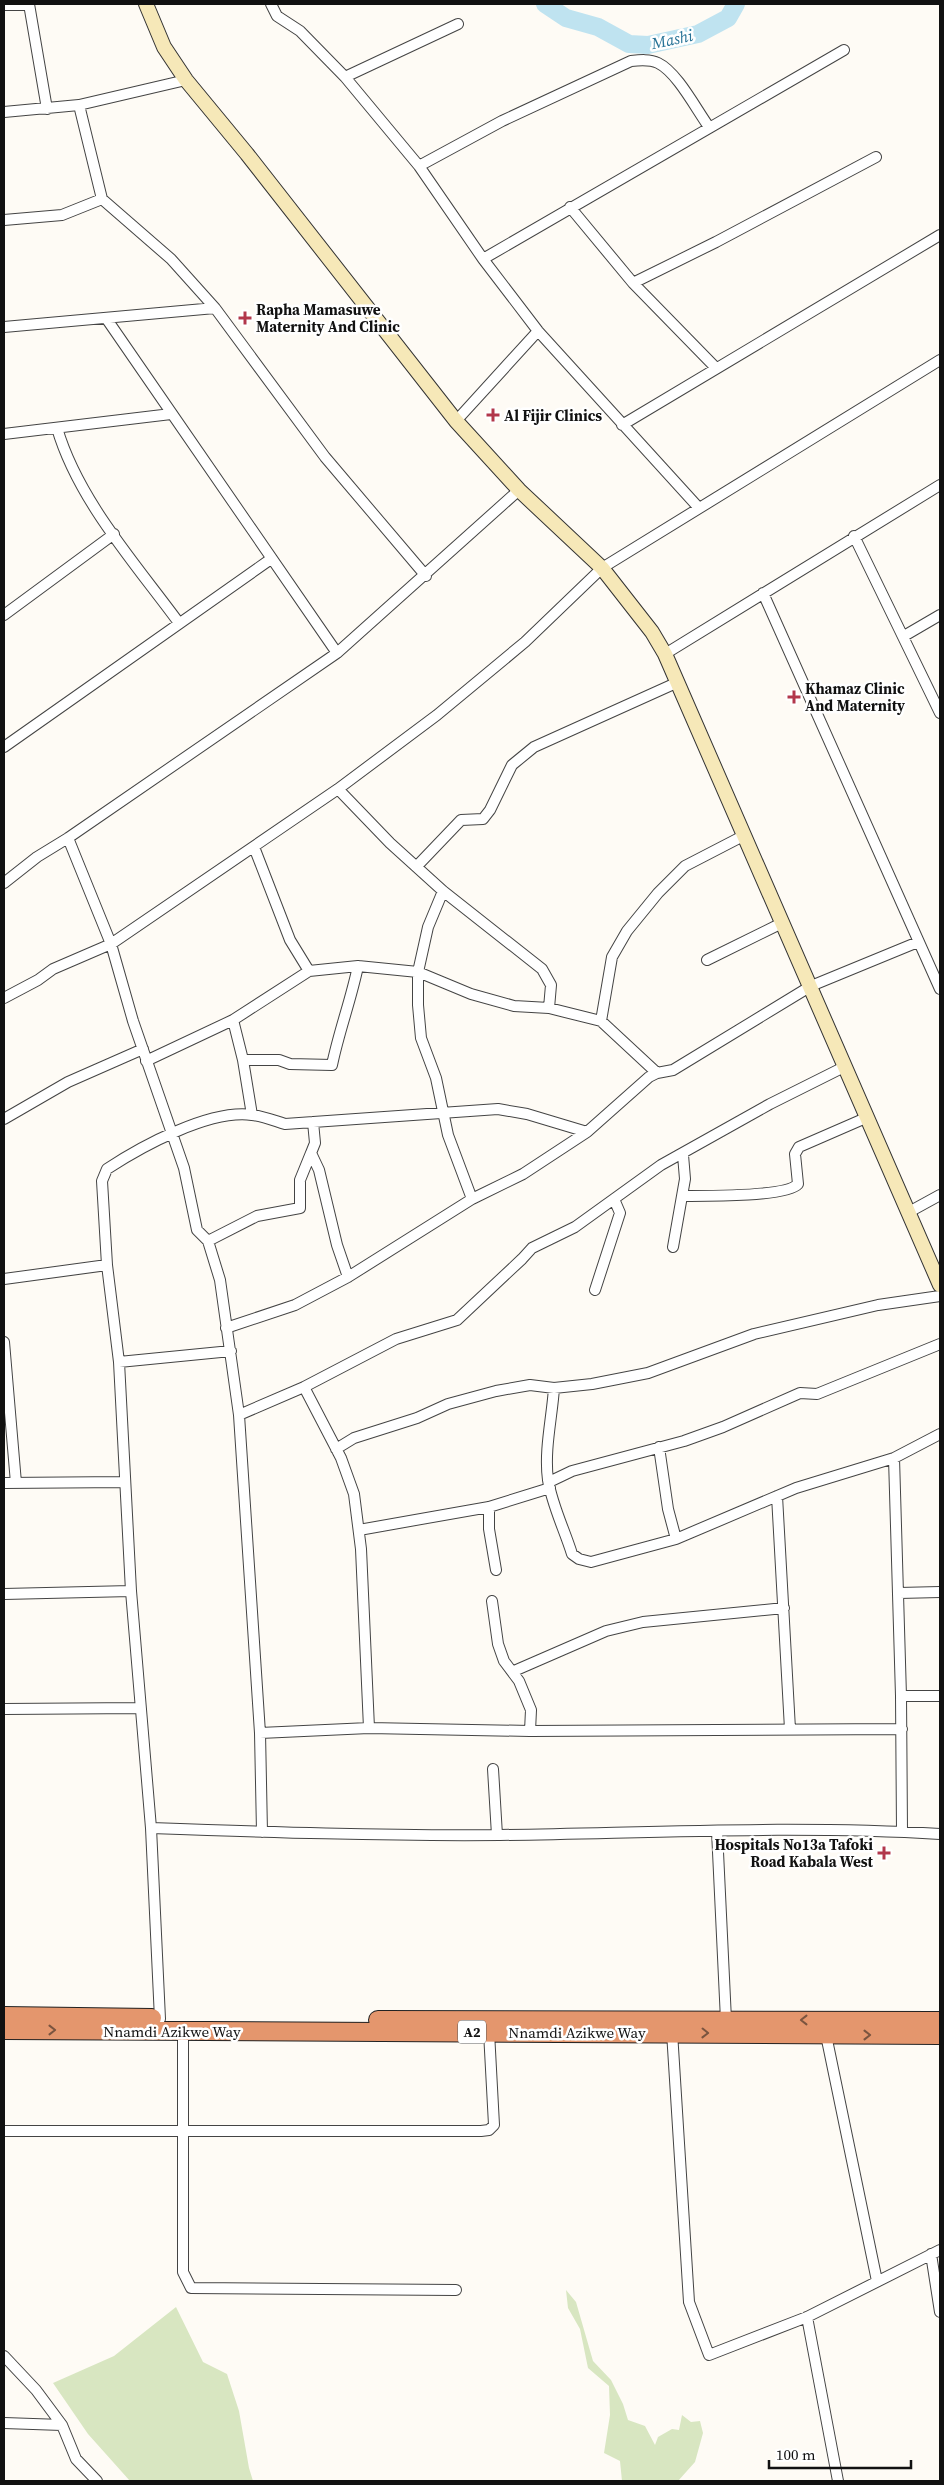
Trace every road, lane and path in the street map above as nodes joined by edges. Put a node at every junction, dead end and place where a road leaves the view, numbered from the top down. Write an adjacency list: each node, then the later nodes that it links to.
1 (29, 4): 4 (street); 10 (street)
2 (146, 4): 8 (street)
3 (270, 4): 7 (street)
4 (4, 5)
5 (458, 24): 7 (street)
6 (844, 50): 12 (street)
7 (344, 77): 14 (street)
8 (186, 80): 9 (street); 28 (street)
9 (79, 105): 10 (street); 15 (street)
10 (47, 109): 11 (street)
11 (4, 112)
12 (709, 127): 14 (street); 16 (street)
13 (876, 157): 20 (street)
14 (419, 166): 19 (street)
15 (102, 199): 17 (street); 21 (street)
16 (570, 207): 19 (street); 20 (street)
17 (4, 220)
18 (940, 235): 26 (street)
19 (483, 259): 24 (street)
20 (633, 284): 26 (street)
21 (215, 308): 22 (street); 39 (street)
22 (106, 318): 23 (street); 27 (street)
23 (4, 328)
24 (538, 331): 28 (street); 29 (street)
25 (940, 360): 34 (street)
26 (716, 368): 29 (street)
27 (171, 414): 30 (street); 37 (street)
28 (456, 421): 33 (street)
29 (622, 425): 34 (street)
30 (58, 428): 31 (street); 35 (street)
31 (4, 434)
32 (940, 485): 36 (street)
33 (519, 490): 38 (street); 39 (street)
34 (699, 508): 38 (street)
35 (114, 534): 41 (street); 43 (street)
36 (854, 536): 40 (street); 44 (street)
37 (271, 558): 43 (street); 45 (street)
38 (602, 568): 46 (street); 50 (street)
39 (426, 576): 45 (street)
40 (763, 593): 46 (street); 58 (street)
41 (4, 615)
42 (940, 615): 44 (street)
43 (179, 623): 49 (street)
44 (904, 636): 48 (street)
45 (337, 653): 52 (street)
46 (665, 654): 47 (street)
47 (676, 683): 51 (street); 54 (street)
48 (940, 713)
49 (4, 747)
50 (338, 789): 53 (street); 54 (street)
51 (743, 836): 57 (street); 69 (street)
52 (68, 838): 55 (street); 59 (street)
53 (254, 847): 59 (street); 62 (street)
54 (417, 866): 56 (street)
55 (4, 883)
56 (442, 891): 63 (street); 67 (street)
57 (782, 923): 60 (street); 64 (street)
58 (918, 942): 64 (street); 65 (street)
59 (111, 944): 66 (street); 70 (street)
60 (707, 960)
61 (358, 966): 62 (street); 63 (street); 71 (street)
62 (309, 971): 68 (street)
63 (418, 972): 67 (street); 75 (street)
64 (811, 986): 73 (street); 74 (street)
65 (940, 989)
66 (4, 998)
67 (549, 1008): 69 (street)
68 (233, 1020): 71 (street); 72 (street)
69 (601, 1021): 74 (street)
70 (143, 1049): 72 (street); 78 (street)
71 (243, 1060): 76 (street)
72 (146, 1061): 81 (street)
73 (846, 1066): 77 (street); 83 (street)
74 (657, 1073): 80 (street)
75 (442, 1113): 79 (street); 80 (street); 86 (street)
76 (252, 1115): 79 (street); 81 (street)
77 (868, 1117): 85 (street); 88 (street)
78 (4, 1119)
79 (313, 1122): 82 (street)
80 (587, 1132): 86 (street)
81 (171, 1136): 89 (street); 91 (street)
82 (311, 1153): 89 (street); 92 (street)
83 (683, 1155): 85 (street); 87 (street)
84 (940, 1195): 88 (street)
85 (682, 1196): 90 (street)
86 (472, 1199): 92 (street)
87 (614, 1199): 95 (street); 102 (street)
88 (909, 1212): 94 (street)
89 (208, 1240): 97 (street)
90 (673, 1246)
91 (107, 1265): 93 (street); 101 (street)
92 (348, 1277): 97 (street)
93 (4, 1279)
94 (940, 1286)
95 (595, 1290)
96 (940, 1296): 103 (street)
97 (226, 1328): 100 (street)
98 (4, 1342): 111 (street)
99 (940, 1344): 106 (street)
100 (231, 1351): 101 (street); 104 (street)
101 (119, 1362): 109 (street)
102 (304, 1386): 104 (street); 107 (street)
103 (554, 1388): 107 (street); 112 (street)
104 (239, 1415): 133 (street)
105 (940, 1434): 108 (street)
106 (659, 1447): 112 (street); 116 (street)
107 (336, 1449): 115 (street)
108 (894, 1458): 113 (street); 120 (street)
109 (125, 1482): 111 (street); 118 (street)
110 (4, 1483): 111 (street)
111 (16, 1483)
112 (550, 1485): 114 (street); 116 (street)
113 (777, 1496): 116 (street); 123 (street)
114 (489, 1507): 115 (street); 117 (street)
115 (359, 1530): 129 (street)
116 (676, 1539)
117 (496, 1570)
118 (131, 1591): 121 (street); 127 (street)
119 (940, 1592): 120 (street)
120 (899, 1593): 125 (street)
121 (4, 1594)
122 (492, 1601): 124 (street)
123 (784, 1608): 124 (street); 130 (street)
124 (514, 1671): 132 (street)
125 (901, 1696): 126 (street); 131 (street)
126 (940, 1696)
127 (141, 1708): 128 (street); 135 (street)
128 (4, 1709)
129 (369, 1728): 132 (street); 133 (street)
130 (790, 1729): 131 (street); 132 (street)
131 (902, 1729): 137 (street)
132 (530, 1731)
133 (260, 1733): 138 (street)
134 (493, 1769): 140 (street)
135 (151, 1828): 138 (street); 142 (street)
136 (716, 1831): 137 (street); 140 (street); 143 (street)
137 (902, 1831): 139 (street)
138 (262, 1832): 140 (street)
139 (940, 1834)
140 (497, 1835)
141 (4, 2016): 142 (highway, Nnamdi Azikwe Way / A2)
142 (160, 2019): 143 (highway, Nnamdi Azikwe Way / A2)
143 (726, 2020): 144 (highway, Nnamdi Azikwe Way / A2, one-way to 143)
144 (940, 2021)
145 (4, 2030): 146 (highway, Nnamdi Azikwe Way / A2, one-way to 146)
146 (183, 2031): 147 (highway, Nnamdi Azikwe Way / A2); 152 (street)
147 (489, 2032): 148 (highway, Nnamdi Azikwe Way / A2); 152 (street)
148 (672, 2032): 149 (highway, Nnamdi Azikwe Way / A2, one-way to 149); 157 (street)
149 (826, 2035): 150 (highway, Nnamdi Azikwe Way / A2, one-way to 150); 154 (street)
150 (940, 2035)
151 (4, 2131): 152 (street)
152 (182, 2132): 155 (street)
153 (936, 2252): 154 (street); 156 (street)
154 (877, 2281): 157 (street)
155 (456, 2290)
156 (940, 2312)
157 (807, 2317): 162 (street)
158 (4, 2356): 160 (street)
159 (4, 2423): 160 (street)
160 (62, 2426): 161 (street)
161 (97, 2481)
162 (838, 2481)

